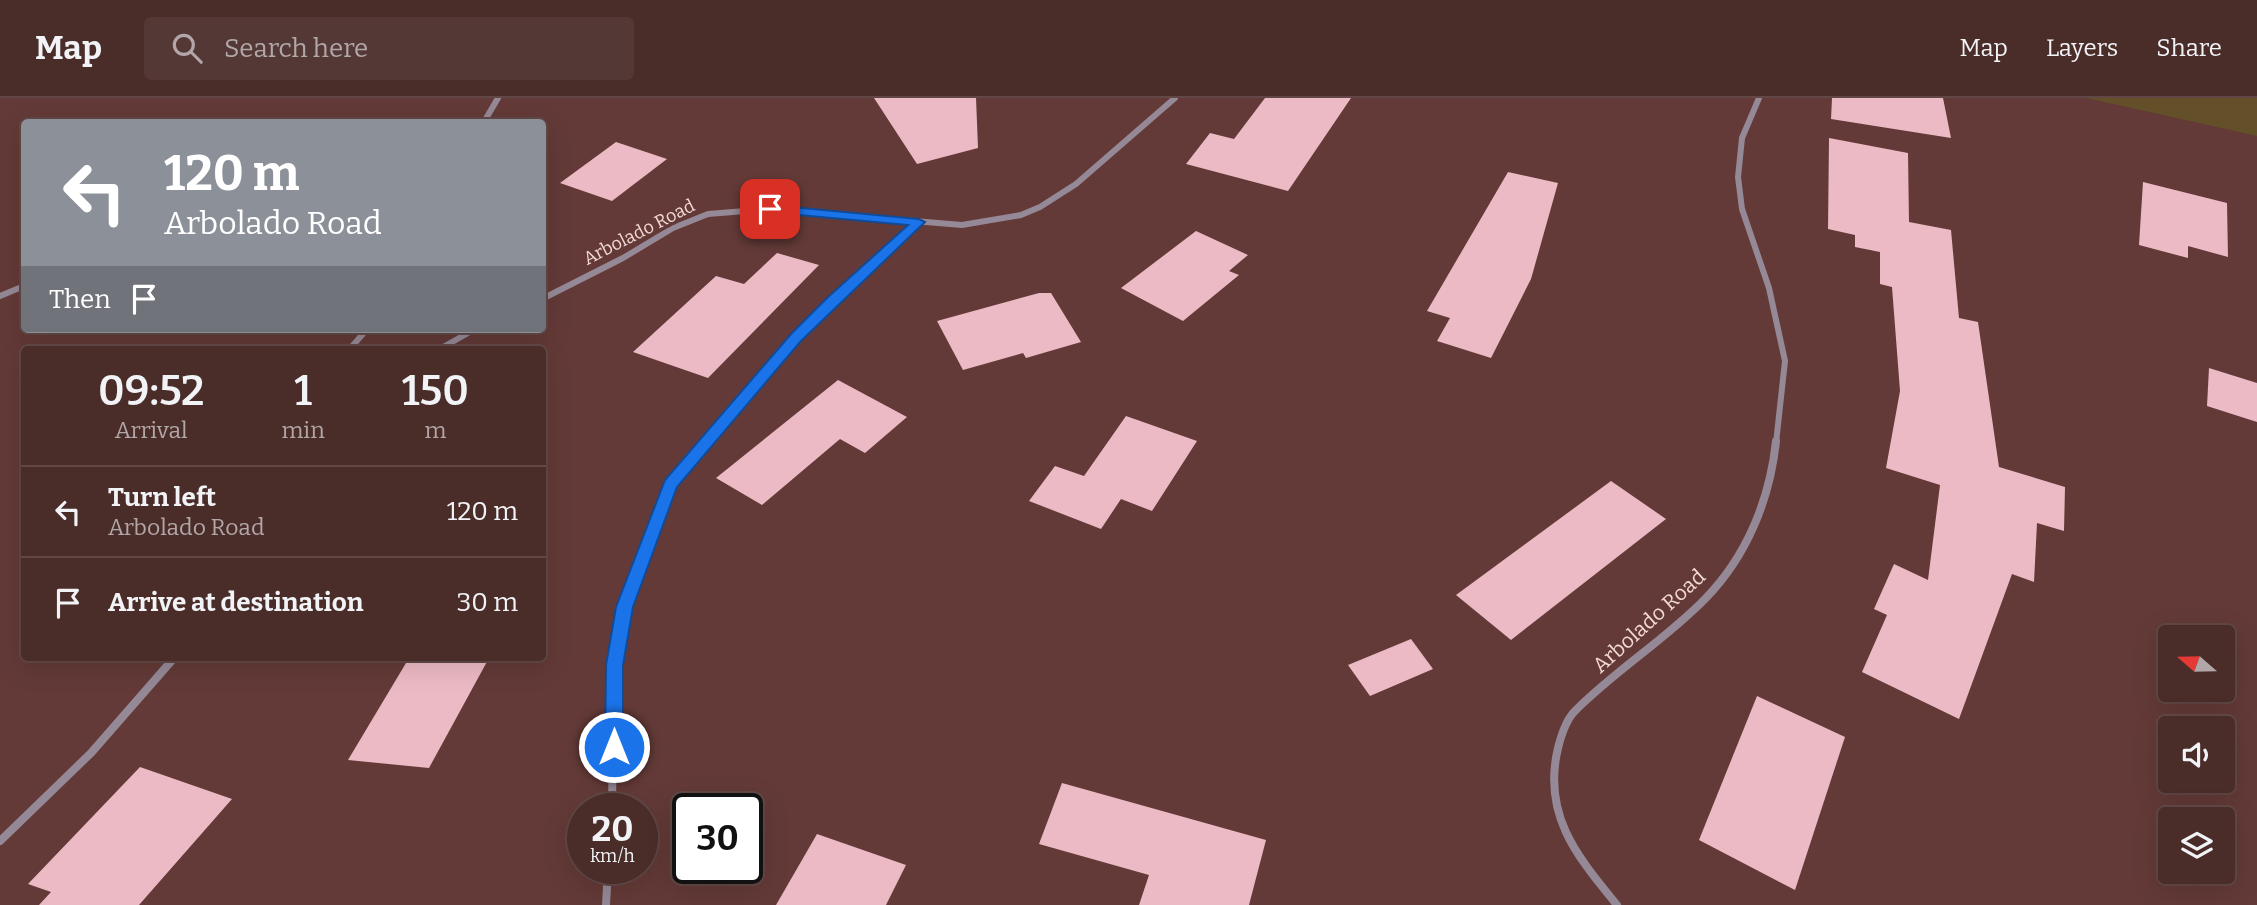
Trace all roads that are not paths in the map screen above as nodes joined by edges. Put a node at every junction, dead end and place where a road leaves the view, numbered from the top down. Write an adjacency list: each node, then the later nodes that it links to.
1 (498, 98): 4 (street)
2 (1175, 98): 5 (street, Arbolado Road)
3 (1759, 98): 16 (street, Arbolado Road)
4 (486, 119)
5 (919, 222): 8 (street, Arbolado Road); 12 (street)
6 (21, 287): 7 (street)
7 (0, 296)
8 (546, 297)
9 (468, 333): 10 (street)
10 (445, 346)
11 (172, 661): 13 (street)
12 (612, 793)
13 (0, 841)
14 (607, 884): 15 (street)
15 (606, 905)
16 (1617, 905)

